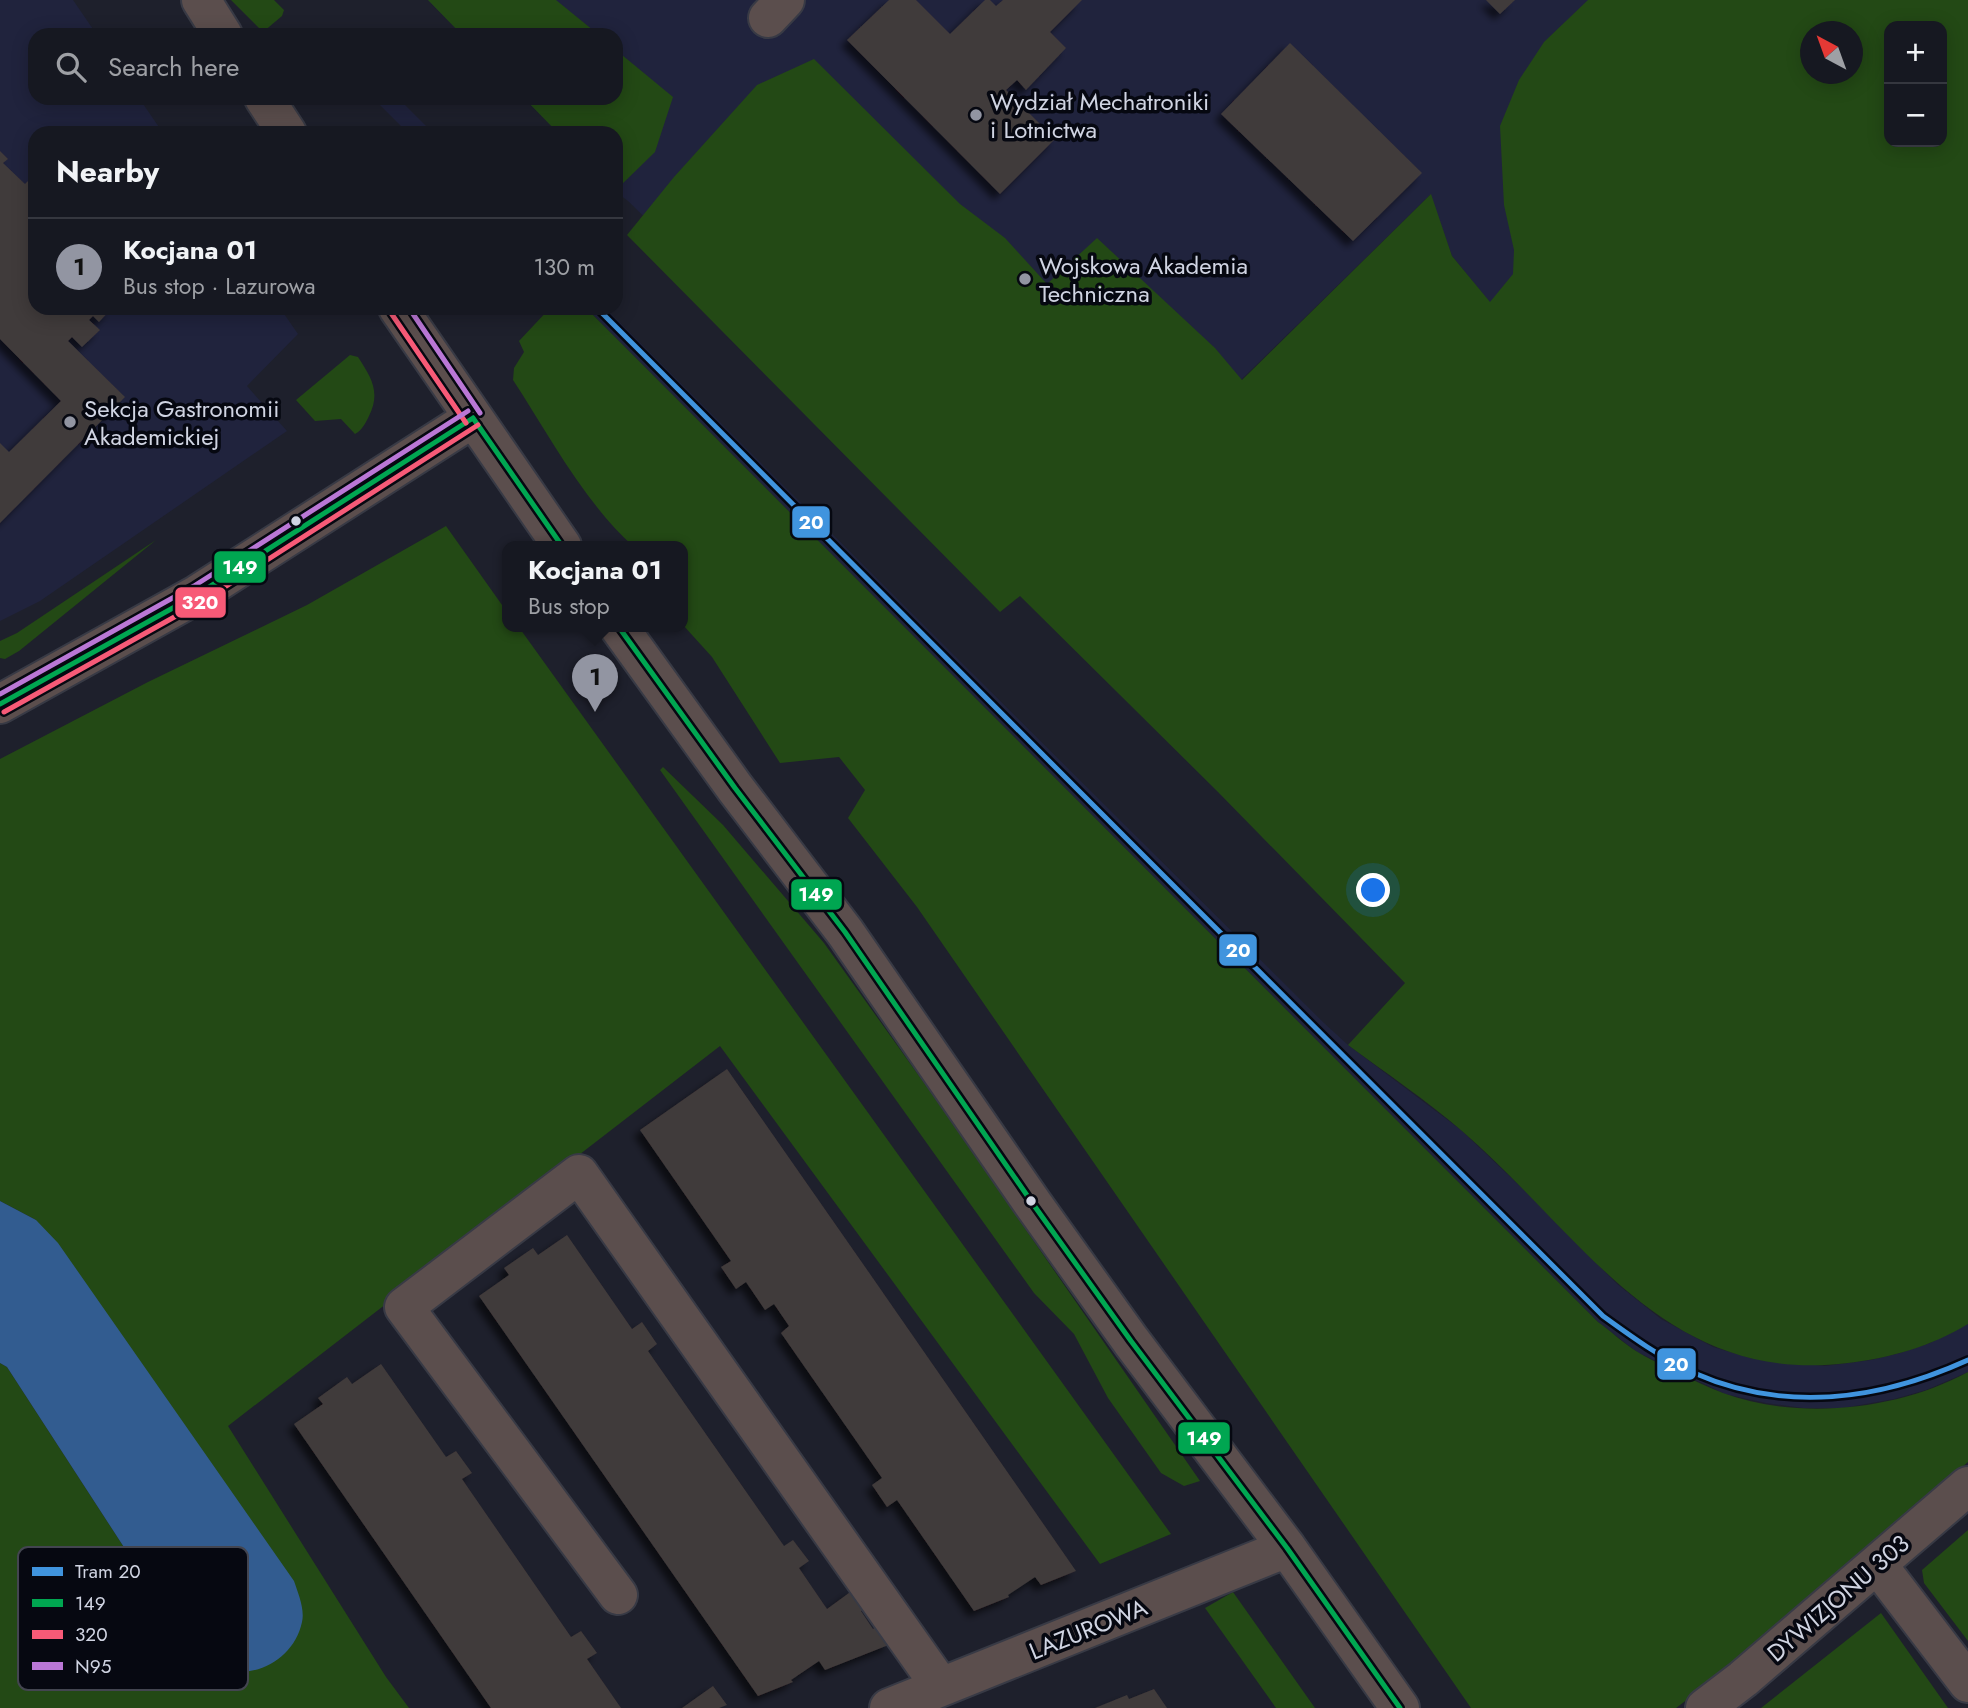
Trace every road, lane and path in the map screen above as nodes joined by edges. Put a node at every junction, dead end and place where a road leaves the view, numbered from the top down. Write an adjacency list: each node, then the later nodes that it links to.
1 (201, 0): 2 (street)
2 (219, 28)
3 (269, 105): 4 (street)
4 (282, 126)
5 (403, 315): 6 (street)
6 (473, 418): 7 (street); 9 (street)
7 (559, 541)
8 (622, 632): 11 (street)
9 (0, 704)
10 (1968, 1486): 12 (street, DYWIZJONU 303)
11 (1287, 1548): 15 (street, LAZUROWA); 17 (street)
12 (1877, 1564): 14 (street); 18 (street, DYWIZJONU 303)
13 (618, 1595): 15 (street)
14 (1968, 1683)
15 (941, 1687): 16 (street, LAZUROWA)
16 (889, 1708)
17 (1400, 1708)
18 (1705, 1708)

